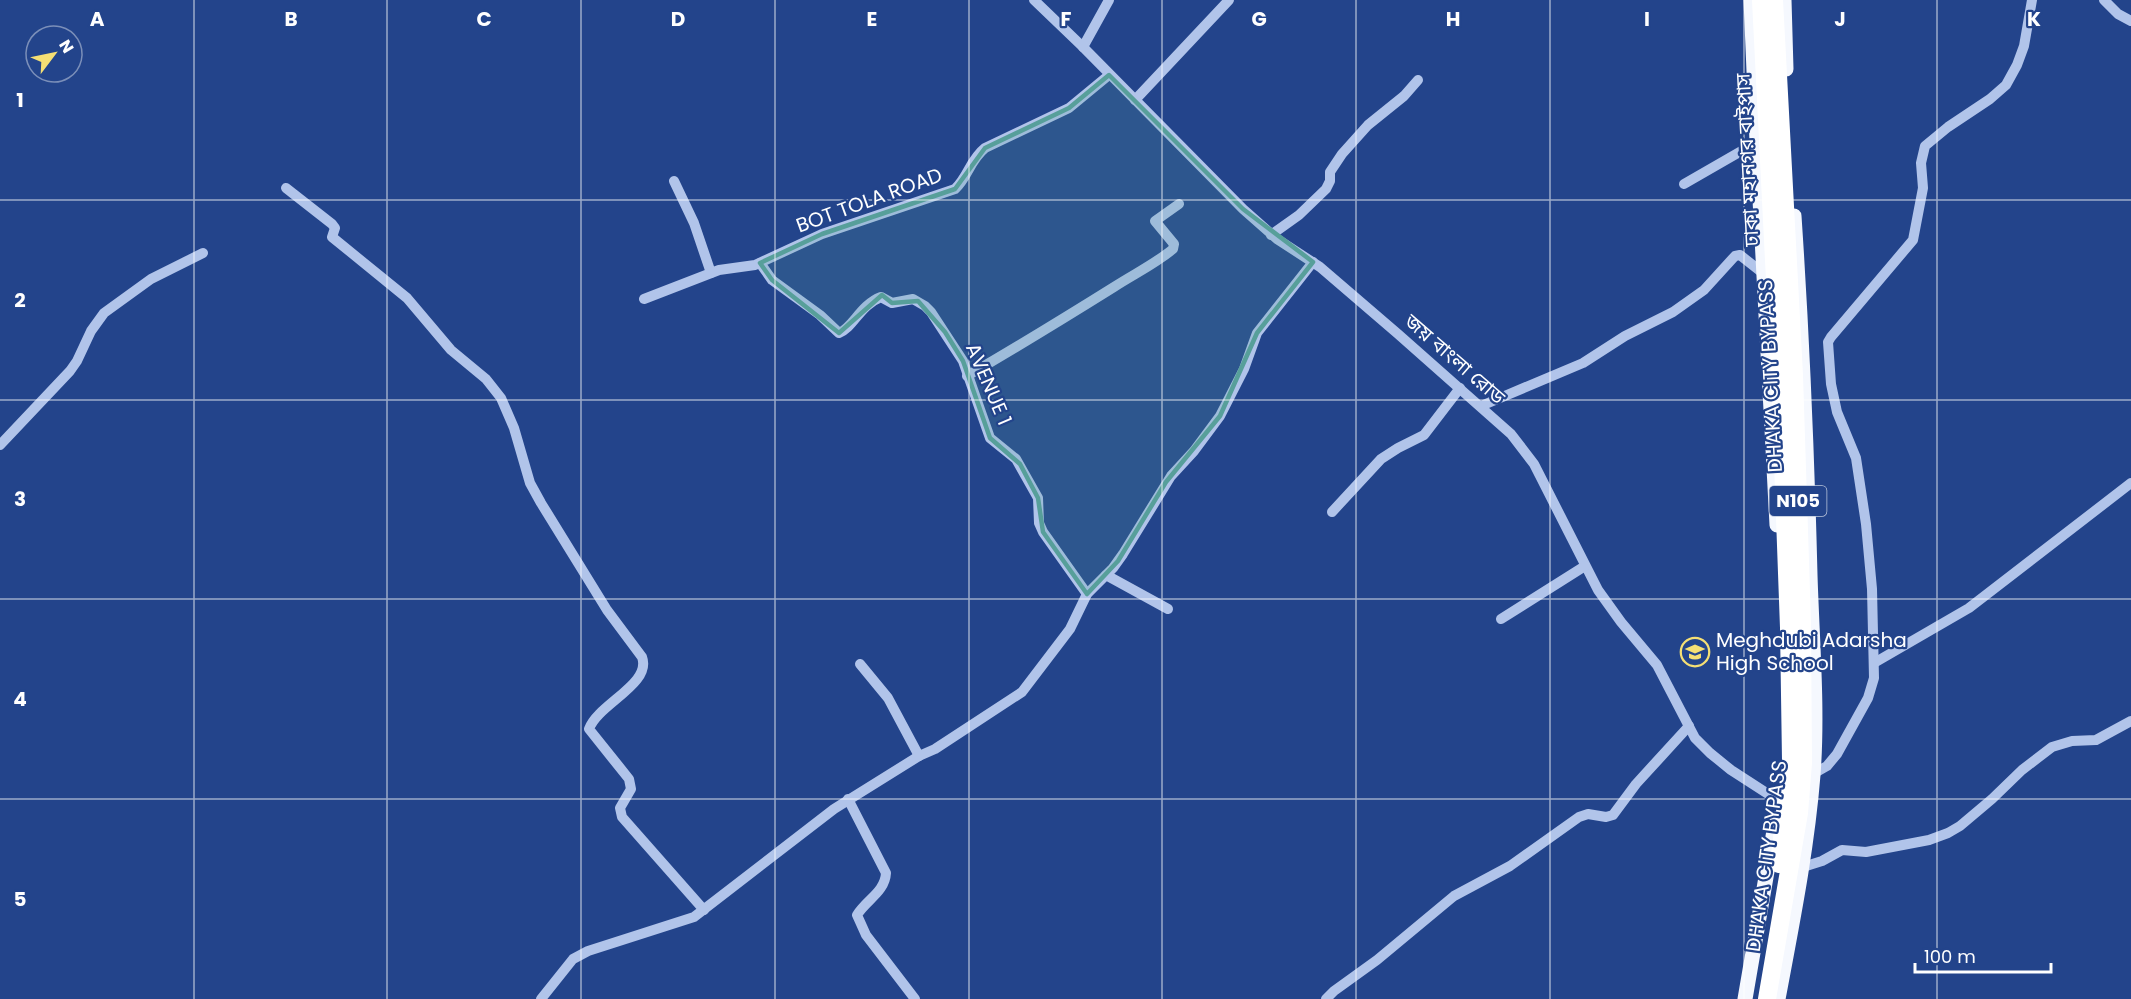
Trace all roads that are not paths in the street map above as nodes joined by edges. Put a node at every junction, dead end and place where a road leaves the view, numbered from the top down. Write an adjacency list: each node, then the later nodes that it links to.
1 (1034, 0): 11 (street, জয় বাংলা রোড)
2 (1109, 0): 11 (street)
3 (1229, 0): 14 (street)
4 (1751, 0): 15 (main road)
5 (1761, 0): 52 (highway, ঢাকা মহানগর বাইপাস / N105)
6 (1774, 0): 53 (highway, DHAKA CITY BYPASS / N105)
7 (1784, 0): 43 (main road)
8 (2032, 0): 38 (street)
9 (2104, 0): 10 (street)
10 (2131, 21)
11 (1083, 47): 12 (street, জয় বাংলা রোড)
12 (1109, 75): 14 (street, জয় বাংলা রোড); 23 (street, BOT TOLA ROAD)
13 (1418, 80): 20 (street)
14 (1135, 100): 20 (street, জয় বাংলা রোড)
15 (1756, 142): 17 (street); 25 (main road)
16 (674, 181): 24 (street)
17 (1684, 184)
18 (286, 188): 47 (street)
19 (1179, 204): 27 (street)
20 (1271, 235): 22 (street, জয় বাংলা রোড)
21 (203, 253): 30 (street)
22 (1313, 262): 28 (street, জয় বাংলা রোড); 34 (street)
23 (760, 263): 24 (street, BOT TOLA ROAD); 27 (street, AVENUE 1)
24 (711, 273): 26 (street, BOT TOLA ROAD)
25 (1764, 274): 29 (street); 45 (main road)
26 (644, 299)
27 (968, 376): 35 (street, AVENUE 1)
28 (1460, 388): 29 (street, জয় বাংলা রোড); 32 (street)
29 (1481, 406): 33 (street, জয় বাংলা রোড)
30 (0, 445)
31 (2131, 483): 38 (street)
32 (1332, 512)
33 (1585, 566): 37 (street); 41 (street, জয় বাংলা রোড)
34 (1106, 575): 35 (street); 36 (street)
35 (1087, 594): 42 (street)
36 (1168, 609)
37 (1501, 619)
38 (1874, 663): 43 (street)
39 (860, 664): 42 (street)
40 (2131, 721): 46 (street)
41 (1689, 726): 45 (street, জয় বাংলা রোড); 50 (street)
42 (919, 756): 44 (street)
43 (1813, 774): 46 (main road)
44 (848, 799): 47 (street); 49 (street)
45 (1779, 801): 51 (main road)
46 (1803, 867): 54 (main road)
47 (704, 910): 48 (street)
48 (541, 999)
49 (915, 999)
50 (1326, 999)
51 (1745, 999)
52 (1756, 999)
53 (1767, 999)
54 (1778, 999)

